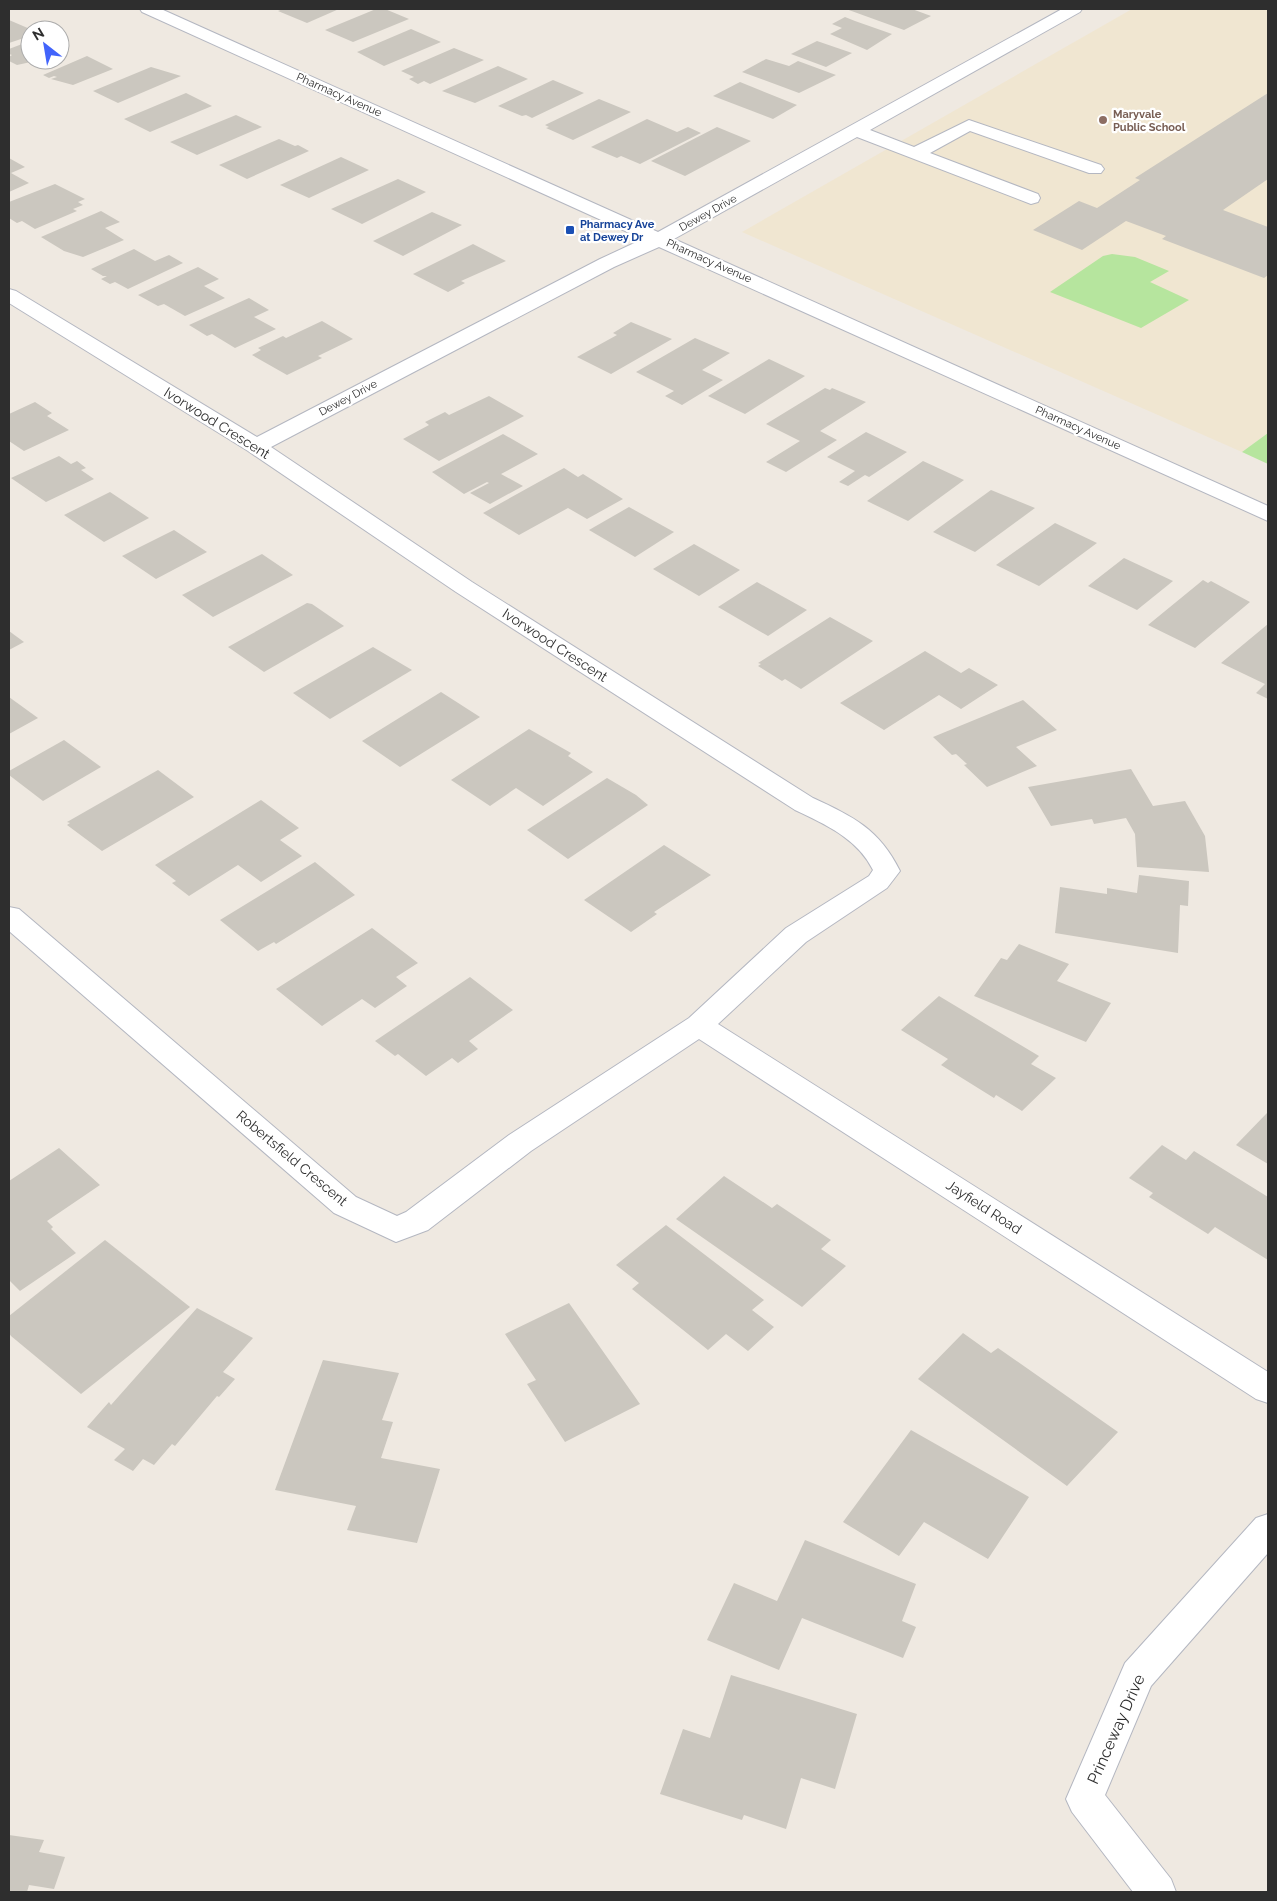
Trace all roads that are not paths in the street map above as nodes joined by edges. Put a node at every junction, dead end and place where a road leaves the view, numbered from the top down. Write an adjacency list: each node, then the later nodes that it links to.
1 (148, 9): 7 (street, Pharmacy Avenue)
2 (1074, 9): 3 (street, Dewey Drive)
3 (858, 131): 4 (street); 7 (street, Dewey Drive)
4 (916, 153): 5 (street); 6 (street)
5 (1095, 169)
6 (1031, 198)
7 (660, 239): 9 (street, Dewey Drive); 10 (street, Pharmacy Avenue)
8 (9, 295): 9 (street, Ivorwood Crescent)
9 (256, 446): 12 (street, Ivorwood Crescent)
10 (1268, 514)
11 (9, 916): 12 (street, Robertsfield Crescent)
12 (699, 1026): 13 (street, Jayfield Road)
13 (1268, 1389)
14 (1268, 1529): 15 (street, Princeway Drive)
15 (1156, 1892)

